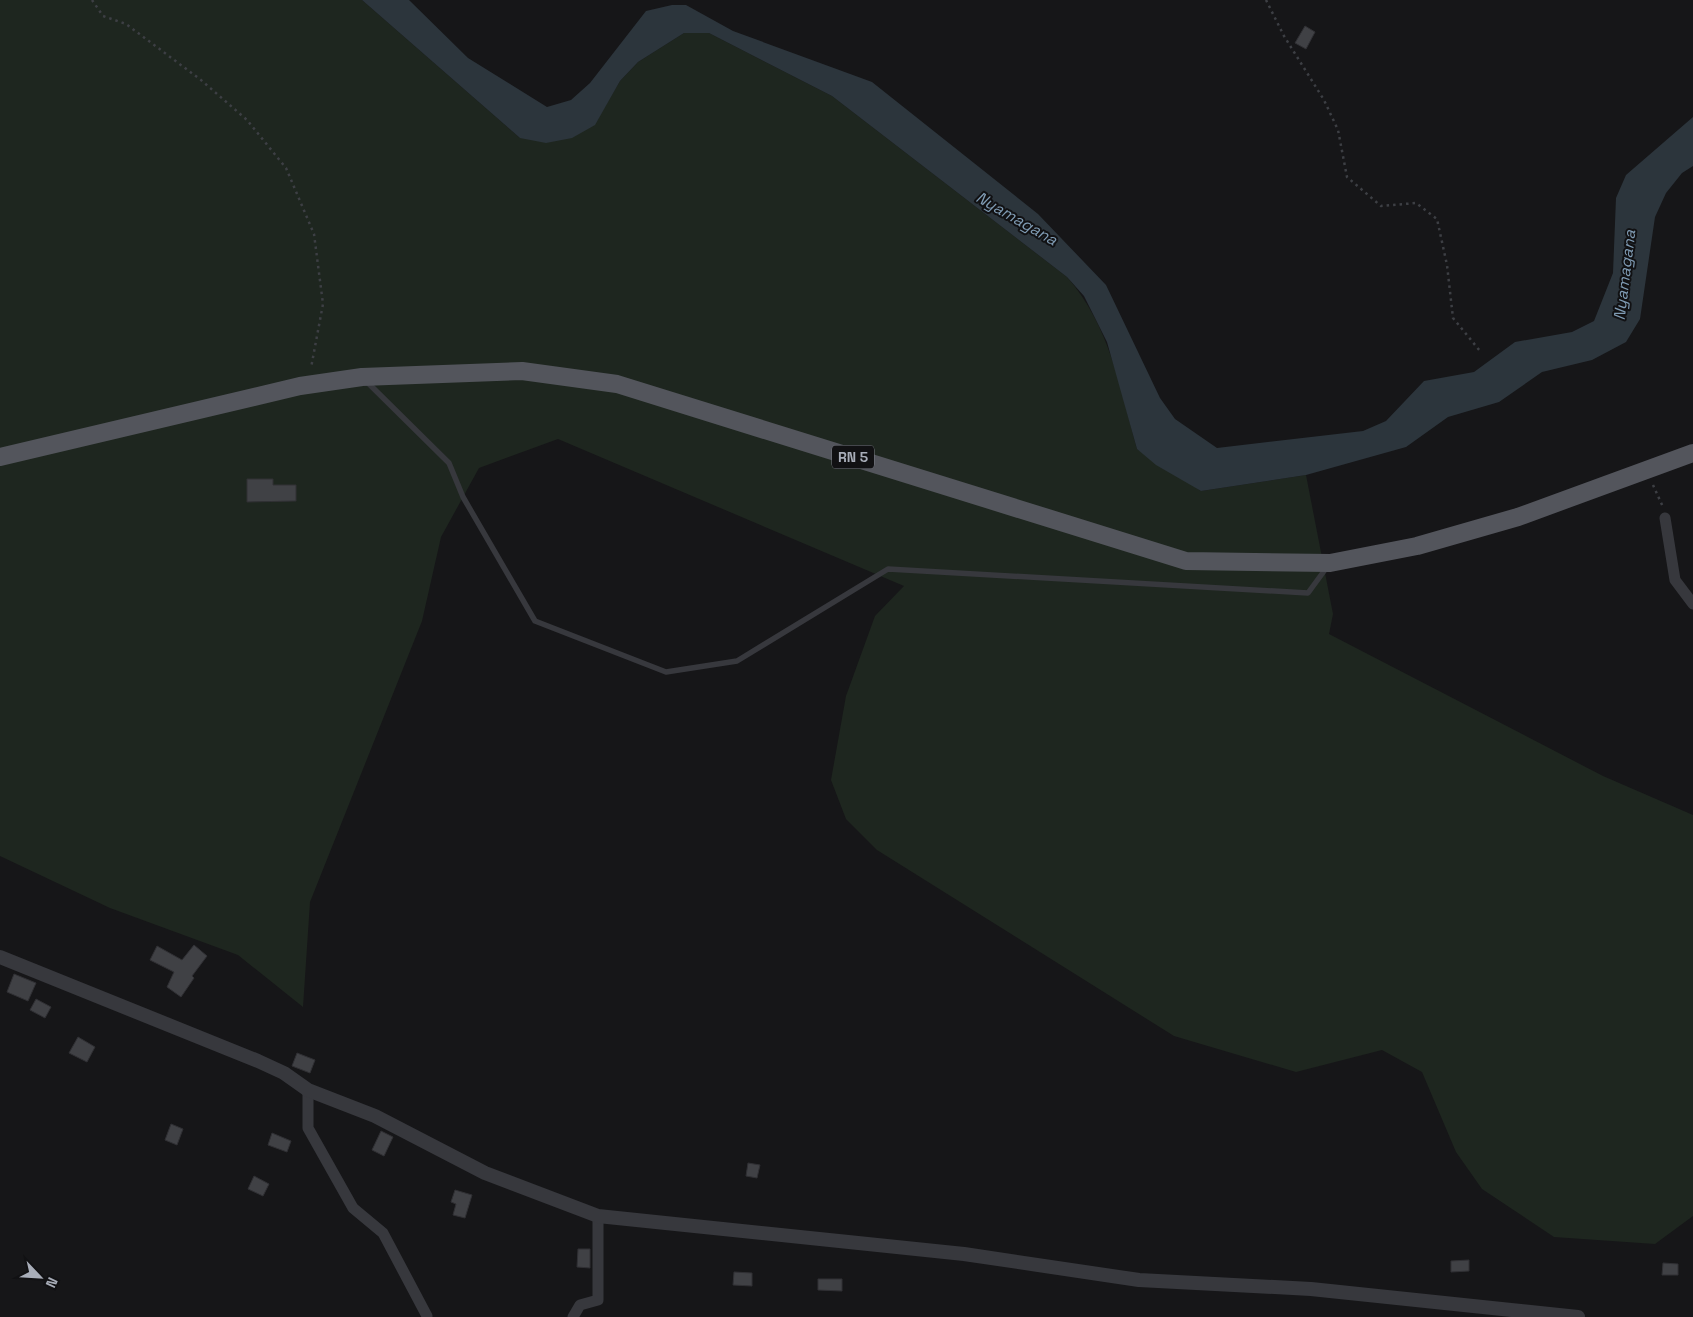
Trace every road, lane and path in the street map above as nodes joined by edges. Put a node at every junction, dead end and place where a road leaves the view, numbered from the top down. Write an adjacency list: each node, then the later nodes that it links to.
1 (92, 0): 5 (path)
2 (1266, 0): 3 (path)
3 (1480, 350)
4 (362, 377): 5 (main road, RN 5); 10 (main road, RN 5); 10 (lane)
5 (300, 386): 7 (main road, RN 5)
6 (1693, 453): 8 (main road, RN 5)
7 (0, 457)
8 (1645, 470): 9 (path); 10 (main road, RN 5)
9 (1665, 518): 11 (street)
10 (1330, 563)
11 (1693, 604)
12 (0, 957): 13 (street)
13 (308, 1090): 14 (street); 15 (street)
14 (598, 1216): 16 (street); 17 (street)
15 (428, 1316)
16 (573, 1317)
17 (1578, 1317)

